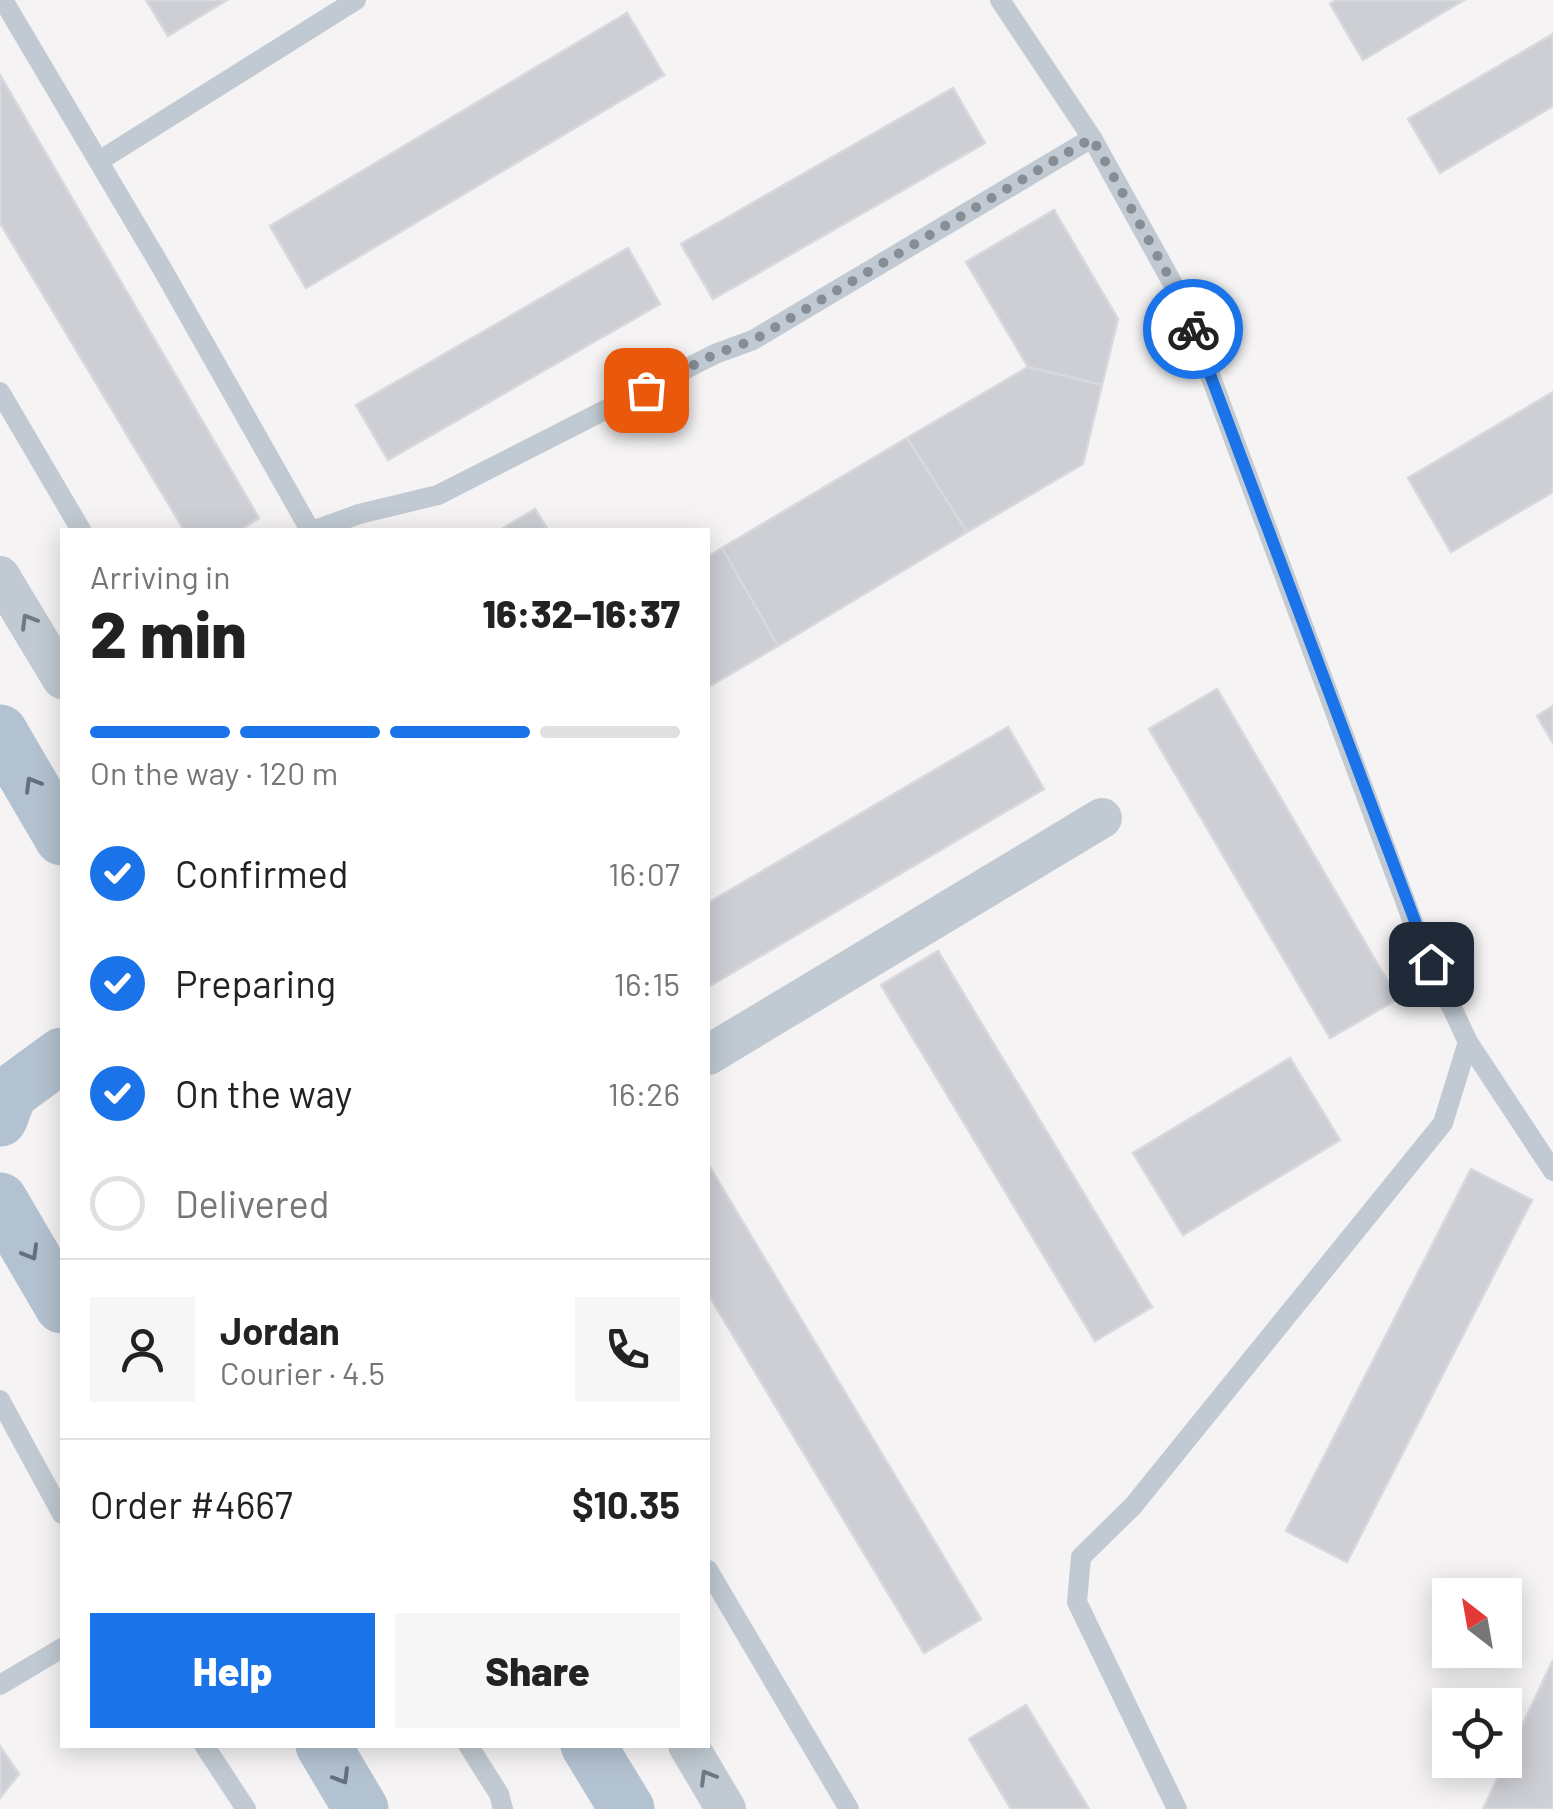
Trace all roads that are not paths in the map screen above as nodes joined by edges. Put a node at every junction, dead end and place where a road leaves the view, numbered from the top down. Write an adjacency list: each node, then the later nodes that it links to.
1 (3, 0): 5 (lane)
2 (356, 0): 5 (lane)
3 (1000, 0): 4 (lane)
4 (1092, 138): 9 (lane); 15 (lane)
5 (99, 162): 8 (lane)
6 (0, 392): 7 (lane)
7 (81, 528)
8 (311, 528)
9 (318, 528)
10 (0, 576): 11 (street, one-way to 10)
11 (60, 670)
12 (0, 732): 14 (main road, one-way to 12)
13 (1102, 818): 16 (street)
14 (60, 835)
15 (1468, 1042): 19 (lane); 38 (lane)
16 (710, 1055)
17 (60, 1056): 18 (main road)
18 (0, 1120)
19 (1553, 1171)
20 (0, 1200): 21 (main road, one-way to 21)
21 (60, 1303)
22 (0, 1400): 23 (lane)
23 (60, 1510)
24 (710, 1573): 37 (lane)
25 (60, 1649): 26 (lane)
26 (0, 1685)
27 (206, 1748): 32 (lane)
28 (325, 1748): 33 (main road, one-way to 33)
29 (470, 1748): 34 (lane)
30 (590, 1748): 35 (main road)
31 (690, 1748): 36 (street, one-way to 31)
32 (246, 1809)
33 (362, 1809)
34 (503, 1809)
35 (627, 1809)
36 (726, 1809)
37 (849, 1809)
38 (1176, 1809)

